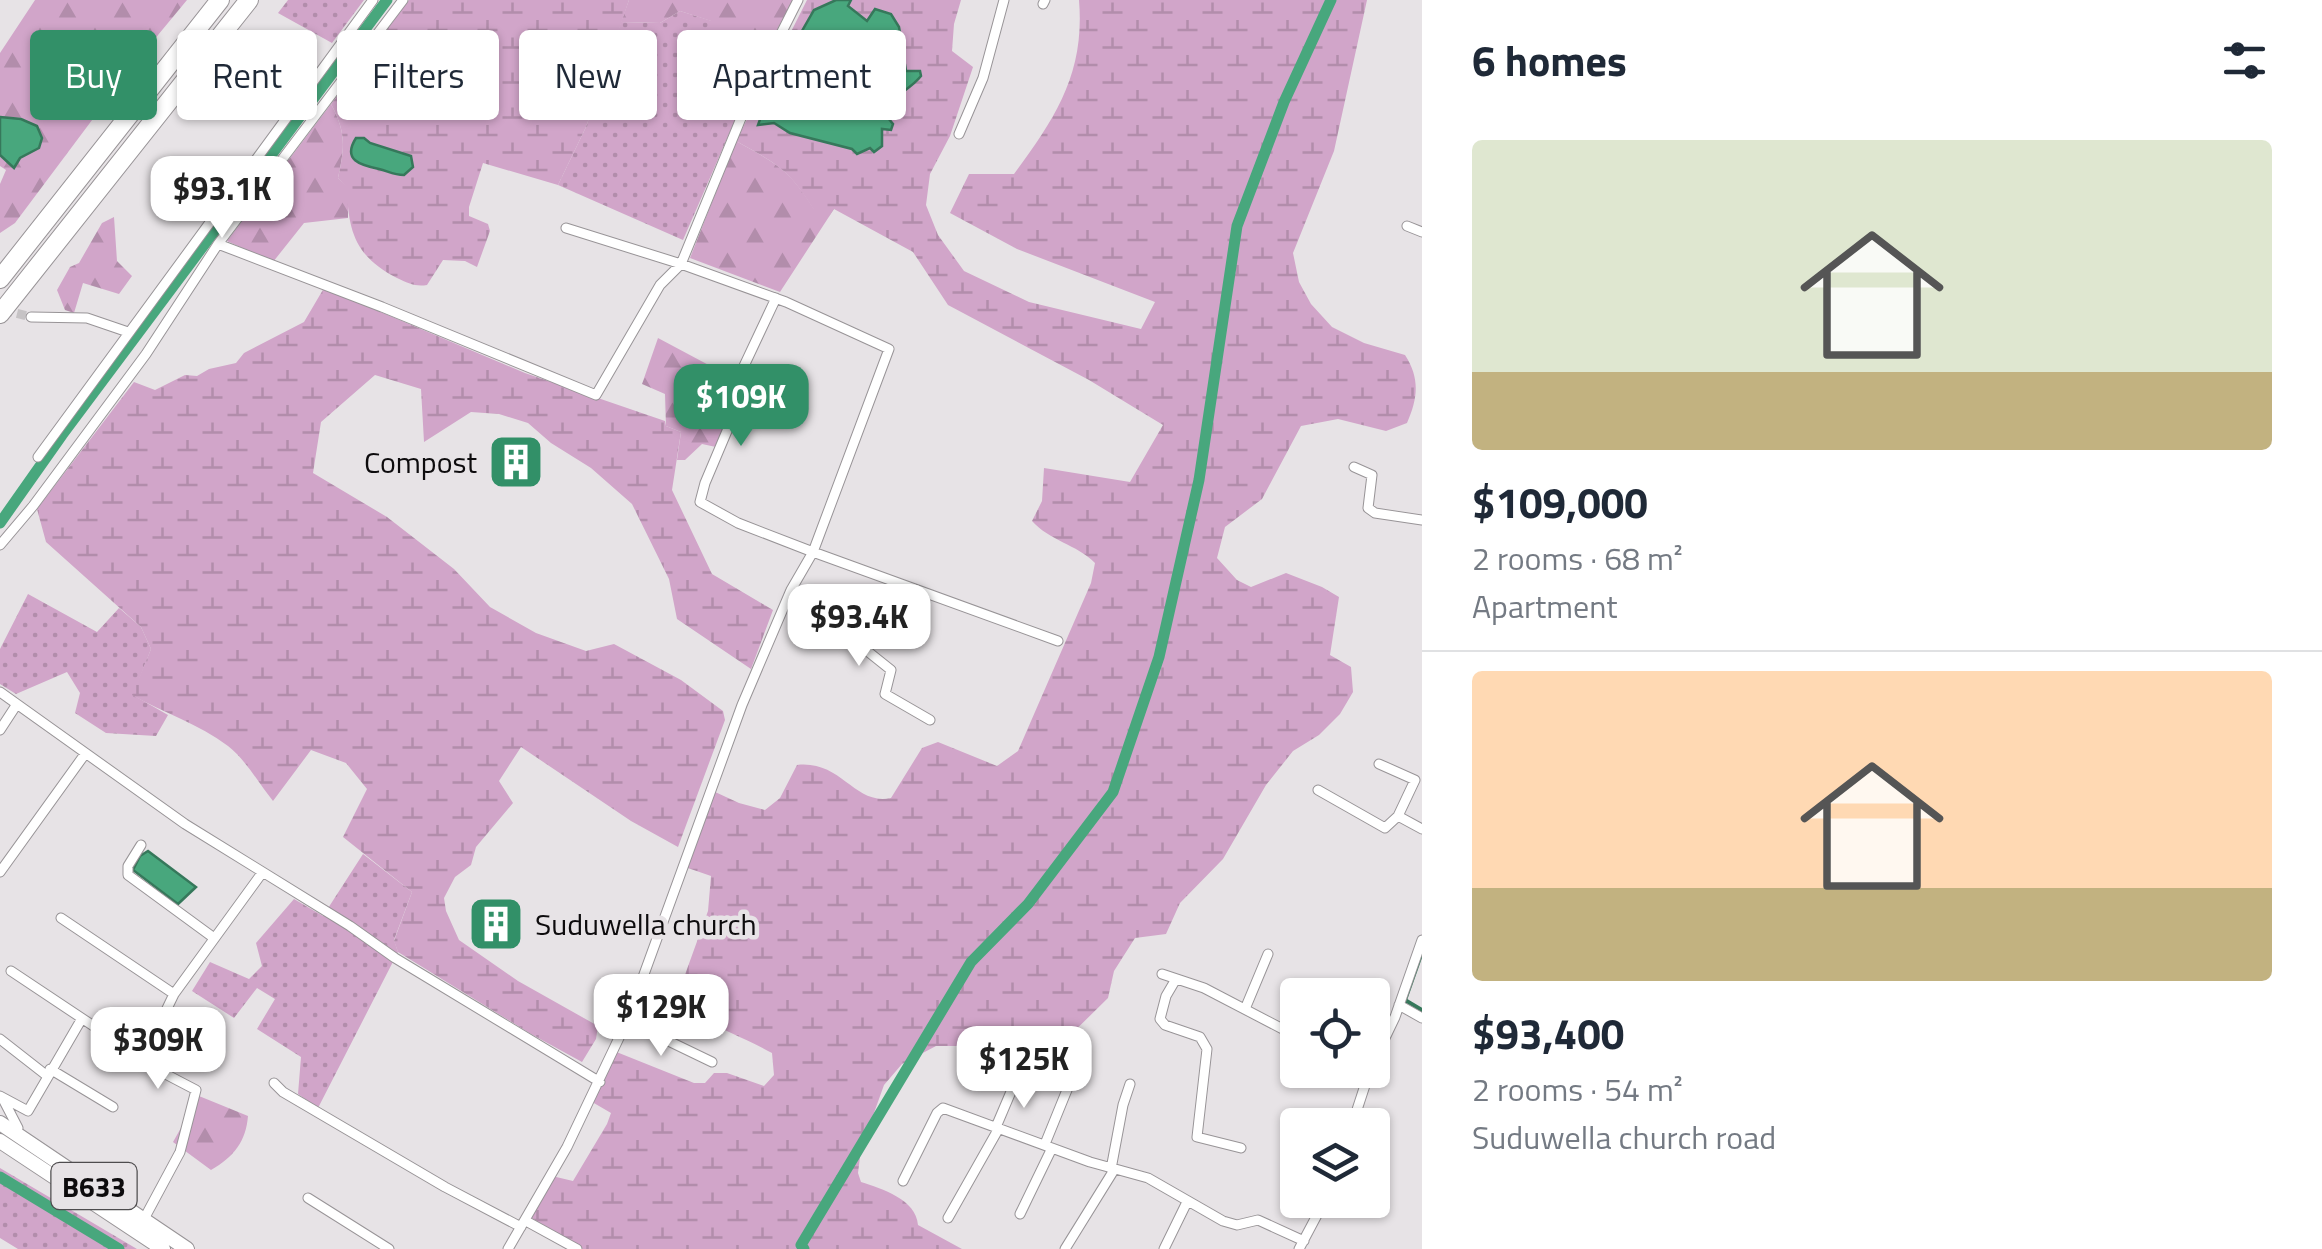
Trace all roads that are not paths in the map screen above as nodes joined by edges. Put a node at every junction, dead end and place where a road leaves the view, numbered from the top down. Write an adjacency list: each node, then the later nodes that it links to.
1 (220, 0): 14 (highway)
2 (250, 0): 12 (highway)
3 (373, 0): 19 (street)
4 (403, 0): 11 (street)
5 (798, 0): 13 (street)
6 (1004, 0): 7 (street)
7 (959, 134)
8 (1407, 226): 10 (street)
9 (566, 228): 13 (street)
10 (1422, 232)
11 (218, 244): 13 (street); 23 (street)
12 (55, 245): 16 (highway); 18 (highway)
13 (680, 264): 15 (street)
14 (0, 279)
15 (776, 298): 24 (street); 24 (street)
16 (0, 314)
17 (30, 317): 19 (street)
18 (0, 331)
19 (128, 332): 20 (street)
20 (38, 457)
21 (1354, 467): 22 (street)
22 (1422, 520)
23 (0, 545)
24 (812, 552): 25 (street); 26 (street)
25 (791, 590): 29 (street); 51 (street)
26 (1058, 642)
27 (0, 692): 28 (street)
28 (17, 704): 30 (street); 31 (street)
29 (930, 720)
30 (0, 730)
31 (85, 754): 37 (street); 38 (street)
32 (1379, 764): 34 (street)
33 (1318, 790): 34 (street)
34 (1398, 816): 35 (street)
35 (1422, 829)
36 (141, 845): 40 (street)
37 (0, 872)
38 (262, 873): 40 (street); 59 (street)
39 (61, 918): 46 (street)
40 (214, 938): 46 (street)
41 (1422, 940): 47 (street)
42 (1268, 954): 48 (street)
43 (11, 972): 50 (street)
44 (1162, 974): 45 (street)
45 (1176, 978): 48 (street); 71 (street)
46 (174, 994): 55 (street)
47 (1399, 1006): 49 (street); 52 (street)
48 (1245, 1009): 53 (street)
49 (1422, 1018)
50 (81, 1020): 55 (street); 57 (street)
51 (626, 1021): 56 (street); 59 (street)
52 (1390, 1025)
53 (1280, 1027)
54 (0, 1039): 57 (street)
55 (136, 1054): 79 (street)
56 (712, 1062)
57 (48, 1072): 64 (street); 65 (street)
58 (1016, 1080): 67 (street)
59 (600, 1082): 80 (street)
60 (274, 1083): 80 (street)
61 (1130, 1084): 72 (street)
62 (1069, 1085): 70 (street)
63 (1, 1096): 65 (street); 68 (street)
64 (113, 1107)
65 (28, 1111): 68 (street)
66 (0, 1124): 68 (main road, B633)
67 (998, 1128): 70 (street); 73 (street); 77 (street)
68 (17, 1131): 79 (main road, B633)
69 (0, 1141): 82 (main road, B633)
70 (1048, 1146): 72 (street); 76 (street)
71 (1241, 1148)
72 (1113, 1169): 75 (street); 87 (street)
73 (902, 1182)
74 (308, 1198): 84 (street)
75 (1187, 1202): 81 (street); 88 (street)
76 (1020, 1214)
77 (948, 1218)
78 (1315, 1218): 81 (street)
79 (144, 1220): 83 (main road, B633)
80 (523, 1224): 85 (street); 86 (street)
81 (1301, 1245)
82 (162, 1249)
83 (187, 1249)
84 (389, 1249)
85 (508, 1249)
86 (576, 1249)
87 (1065, 1249)
88 (1164, 1249)

